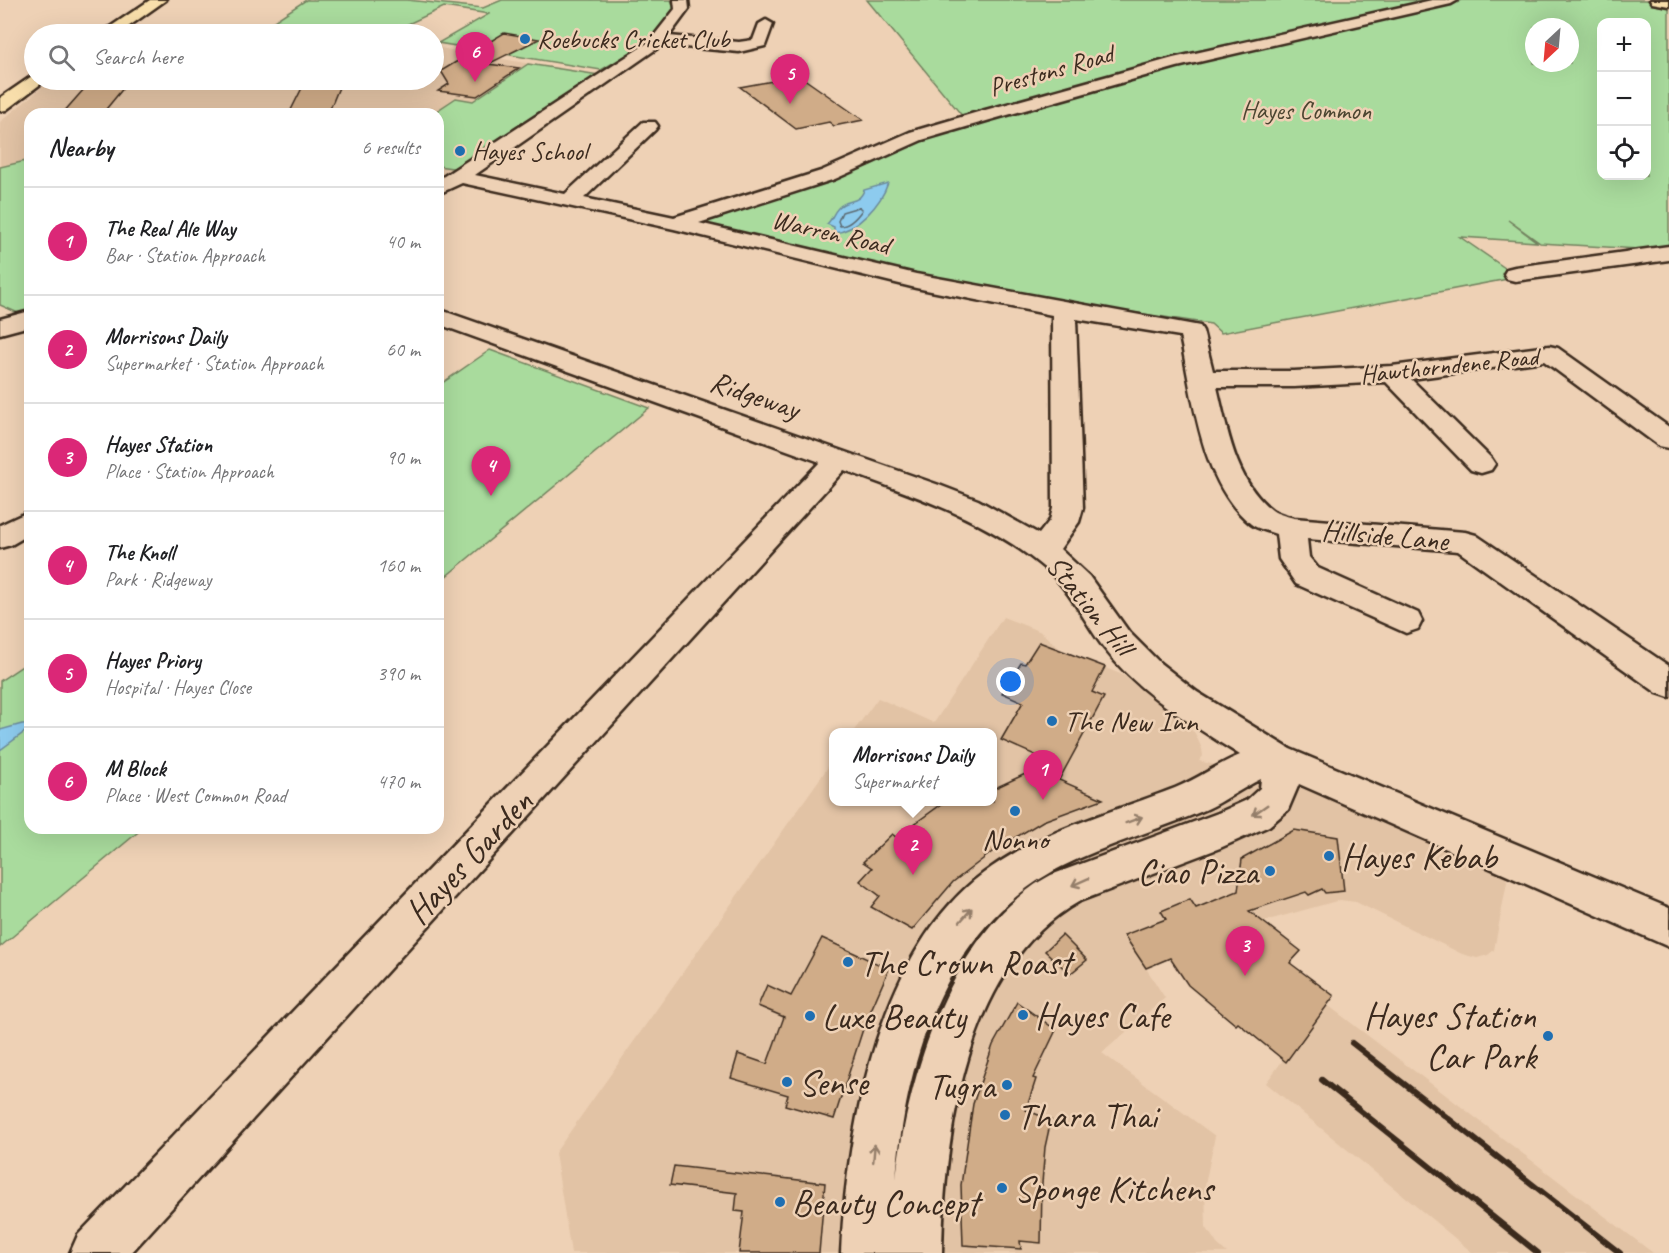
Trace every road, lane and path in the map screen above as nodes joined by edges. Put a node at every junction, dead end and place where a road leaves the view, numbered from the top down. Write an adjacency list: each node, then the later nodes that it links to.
1 (159, 0): 6 (main road)
2 (681, 0): 8 (street)
3 (1451, 0): 15 (street, Prestons Road)
4 (1657, 0): 5 (main road)
5 (1669, 2)
6 (124, 24)
7 (766, 24): 8 (street)
8 (658, 40): 12 (street)
9 (24, 90): 10 (main road)
10 (0, 106)
11 (649, 126): 14 (street)
12 (459, 177): 13 (street); 14 (street, Warren Road)
13 (444, 185)
14 (568, 202): 15 (street, Warren Road)
15 (674, 223): 18 (street, Warren Road)
16 (1669, 253): 17 (street)
17 (1515, 274)
18 (1064, 310): 22 (street, Warren Road); 31 (street, Station Hill)
19 (444, 318): 26 (street, Ridgeway)
20 (24, 320): 21 (street)
21 (0, 327)
22 (1191, 331): 24 (street, Hillside Lane)
23 (1392, 374): 24 (street, Hawthorndene Road); 25 (street, Hawthorndene Road); 27 (street)
24 (1201, 379): 29 (street, Hillside Lane)
25 (1669, 440)
26 (839, 459): 31 (street, Ridgeway); 36 (street, Hayes Garden)
27 (1481, 464)
28 (24, 524): 30 (street)
29 (1291, 528): 32 (street); 33 (street, Hillside Lane)
30 (0, 538)
31 (1043, 551): 34 (street, Station Hill)
32 (1406, 621)
33 (1669, 684)
34 (1277, 760): 35 (street, Station Hill); 37 (street, one-way to 34); 38 (street, one-way to 38)
35 (1669, 928)
36 (96, 1253)
37 (867, 1253)
38 (916, 1253)

